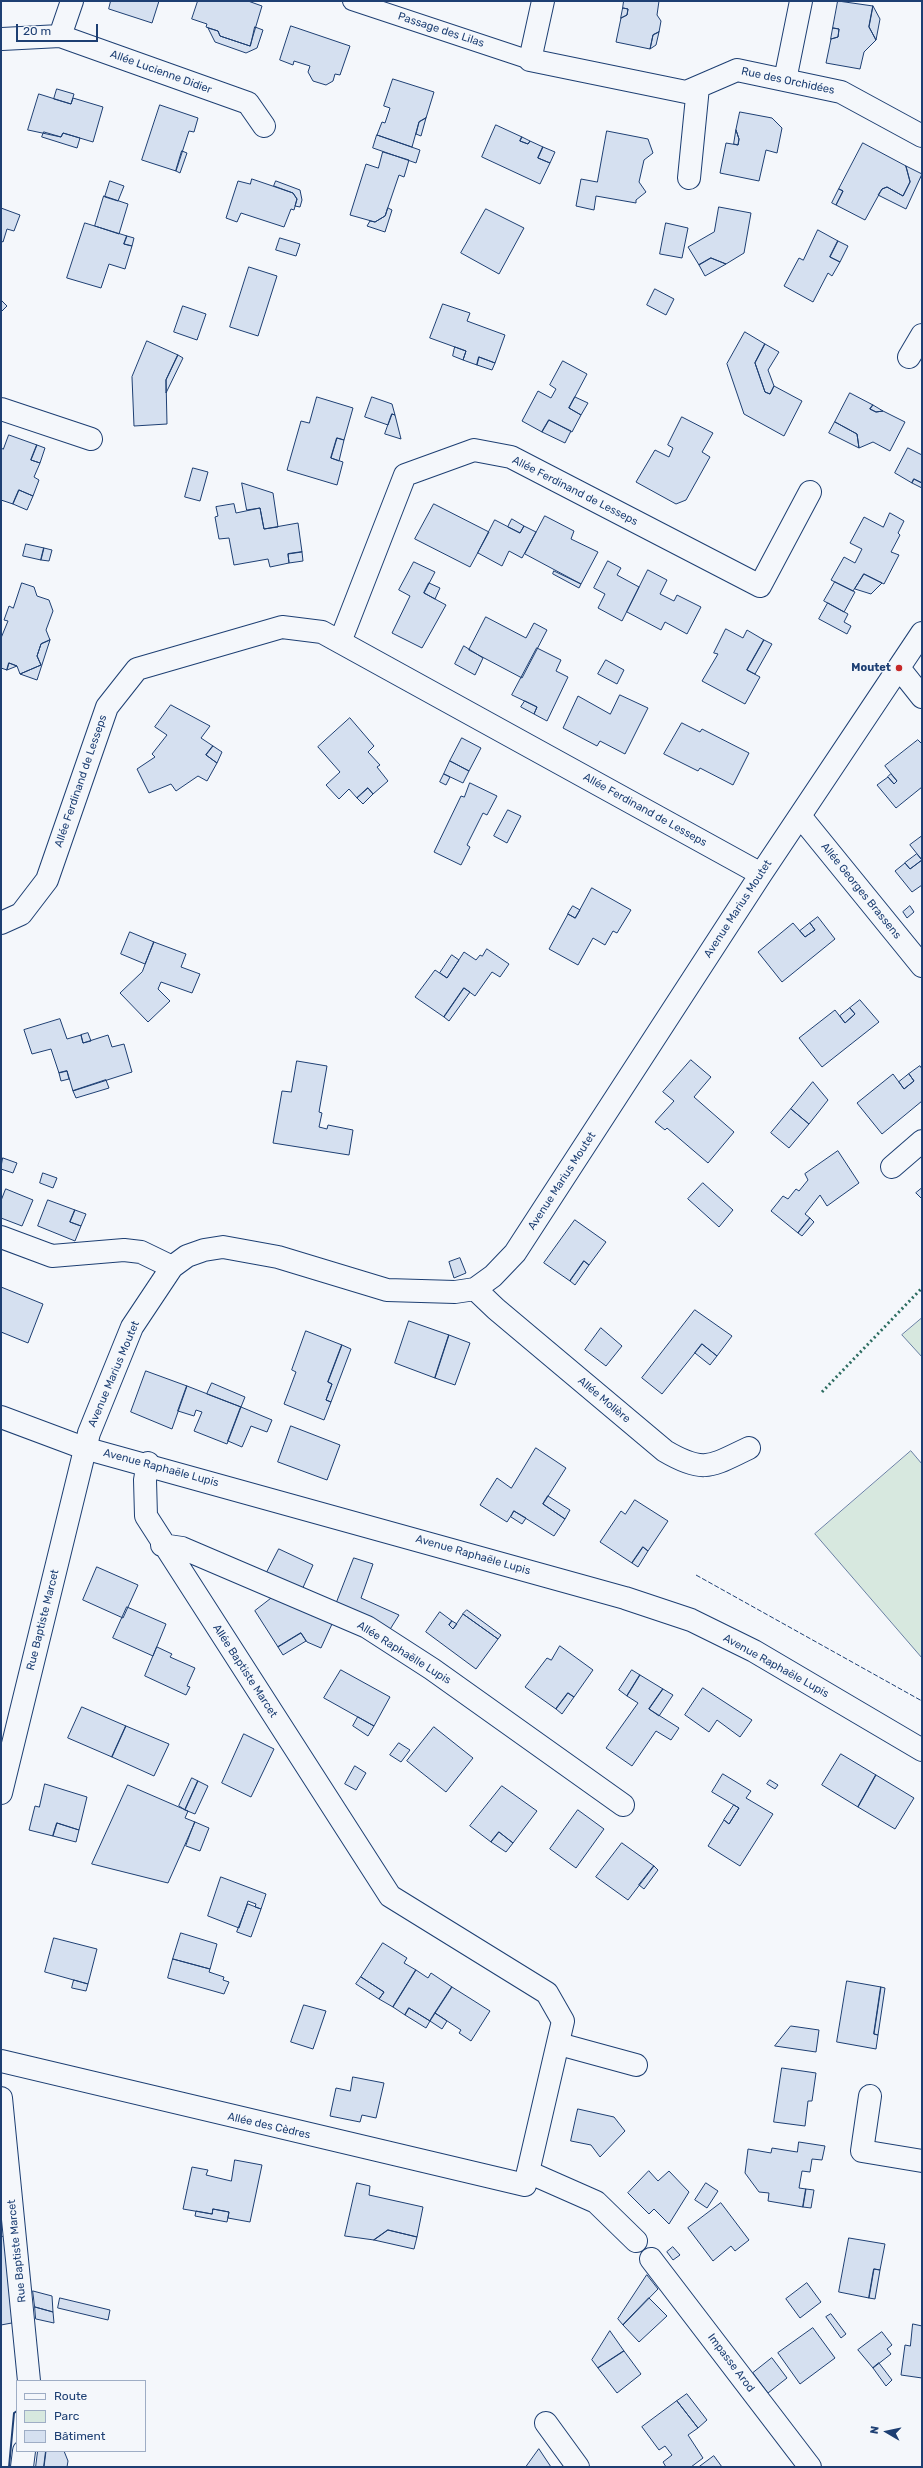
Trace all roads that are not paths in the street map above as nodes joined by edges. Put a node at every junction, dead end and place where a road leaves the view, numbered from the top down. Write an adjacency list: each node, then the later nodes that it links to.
1 (72, 1): 5 (street)
2 (352, 1): 7 (street, Passage des Lilas)
3 (542, 1): 7 (street)
4 (801, 1): 8 (street)
5 (60, 36): 6 (street); 10 (street, Allée Lucienne Didier)
6 (2, 39)
7 (530, 60): 9 (street, Rue des Orchidées)
8 (785, 80): 9 (street, Rue des Orchidées); 11 (street, Rue des Orchidées)
9 (698, 87): 12 (street)
10 (264, 126)
11 (922, 136)
12 (689, 178)
13 (922, 335): 14 (street)
14 (910, 357)
15 (1, 409): 16 (street)
16 (90, 439)
17 (810, 492): 19 (street, Allée Ferdinand de Lesseps)
18 (922, 633): 20 (street, Avenue Marius Moutet)
19 (340, 642): 23 (street, Allée Ferdinand de Lesseps); 24 (street, Allée Ferdinand de Lesseps)
20 (899, 668): 21 (street); 22 (street, Avenue Marius Moutet)
21 (922, 697)
22 (800, 816): 23 (street, Avenue Marius Moutet); 25 (street, Allée Georges Brassens)
23 (761, 874): 30 (street, Avenue Marius Moutet)
24 (1, 923)
25 (922, 966)
26 (922, 1140): 27 (street)
27 (892, 1167)
28 (1, 1237): 29 (street)
29 (172, 1267): 30 (street, Avenue Marius Moutet); 32 (street, Avenue Marius Moutet)
30 (475, 1289): 33 (street, Allée Molière)
31 (1, 1417): 32 (street, Avenue Raphaële Lupis)
32 (84, 1448): 34 (street, Avenue Raphaële Lupis); 37 (street, Rue Baptiste Marcet)
33 (749, 1448)
34 (148, 1464): 35 (street, Allée Baptiste Marcet); 36 (street, Avenue Raphaële Lupis)
35 (162, 1545): 38 (street, Allée Raphaëlle Lupis); 39 (street, Allée Baptiste Marcet)
36 (922, 1750)
37 (1, 1793)
38 (623, 1805)
39 (375, 1870): 40 (street, Allée des Cèdres)
40 (559, 2044): 42 (street); 46 (street, Allée des Cèdres)
41 (1, 2061): 46 (street, Allée des Cèdres)
42 (636, 2065)
43 (870, 2096): 45 (street)
44 (1, 2098): 49 (street, Rue Baptiste Marcet)
45 (922, 2160)
46 (528, 2172): 47 (street)
47 (636, 2241)
48 (651, 2259): 54 (street, Impasse Arod)
49 (29, 2380)
50 (546, 2423): 53 (street)
51 (24, 2452): 52 (street)
52 (22, 2467)
53 (578, 2467)
54 (810, 2467)

